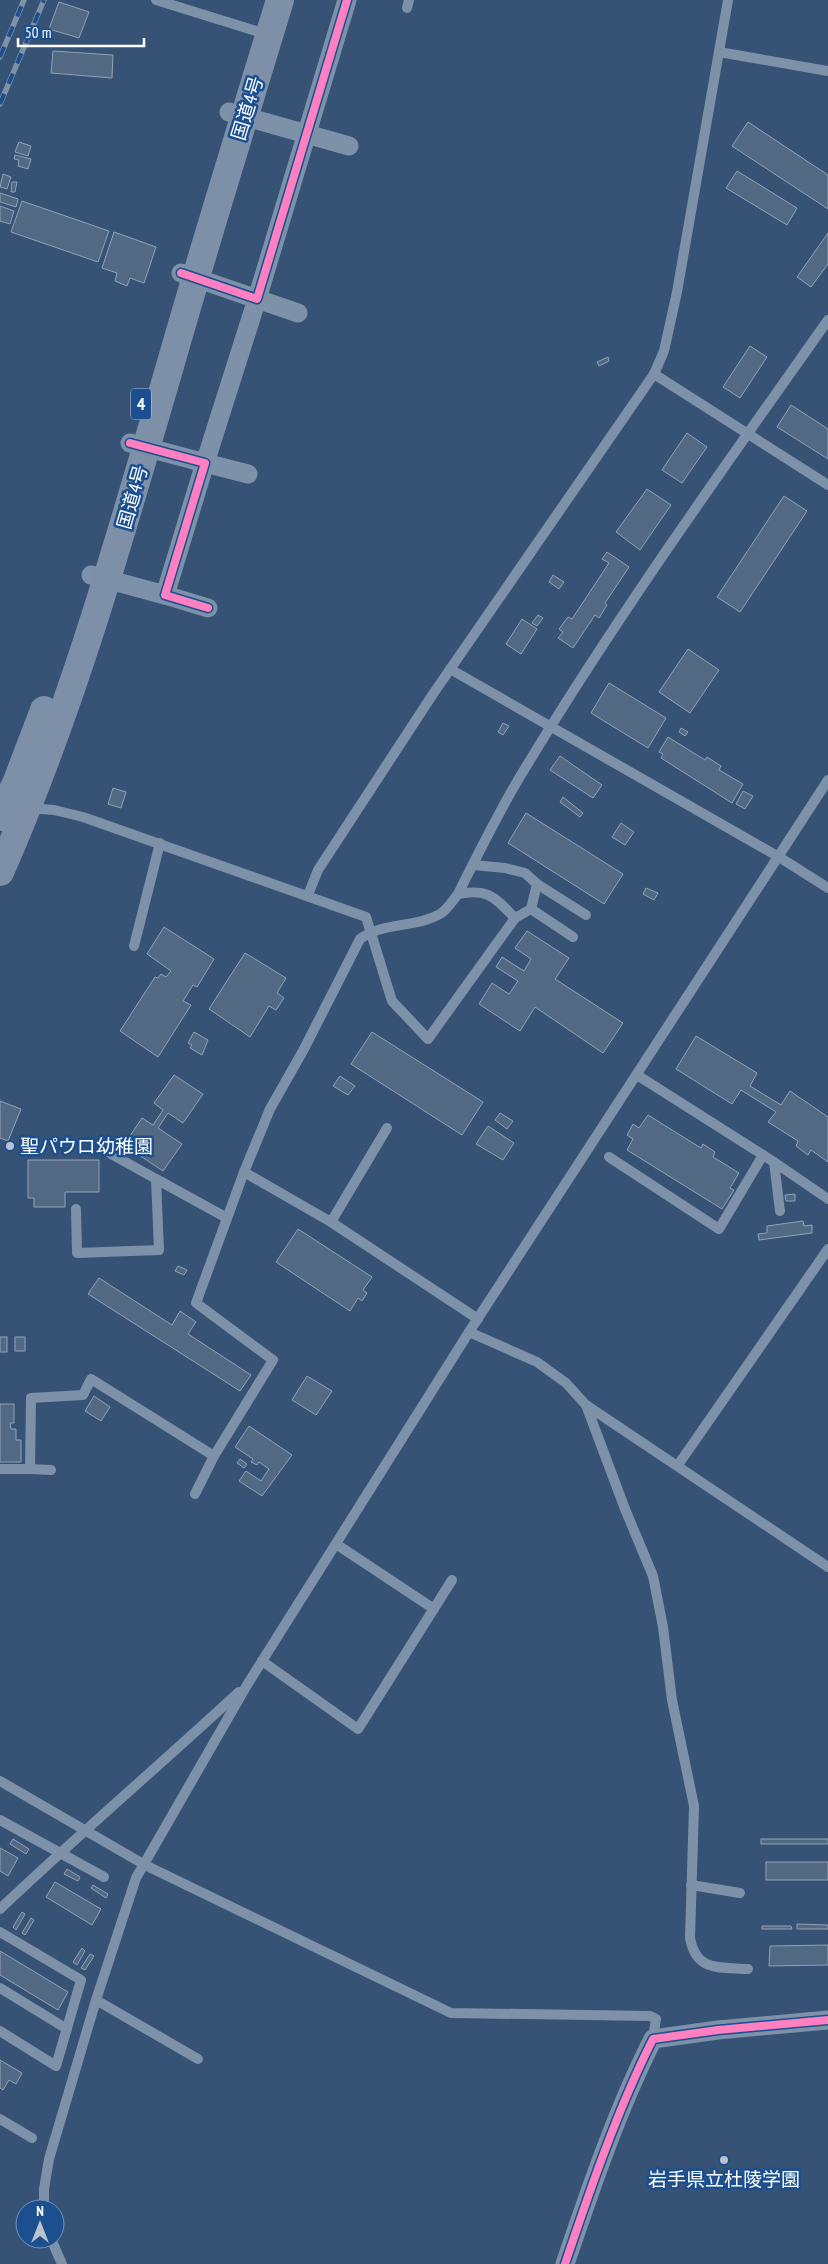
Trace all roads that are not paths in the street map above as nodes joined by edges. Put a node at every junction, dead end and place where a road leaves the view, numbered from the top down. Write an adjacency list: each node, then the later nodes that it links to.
1 (156, 0): 6 (lane)
2 (263, 0): 6 (highway, 国道4号 / 4)
3 (280, 0): 6 (highway, 国道4号 / 4)
4 (347, 0): 10 (street)
5 (728, 0): 7 (lane)
6 (262, 33): 9 (highway, 国道4号 / 4)
7 (719, 52): 8 (lane); 16 (lane)
8 (828, 72)
9 (237, 114): 10 (street); 12 (highway, 国道4号 / 4)
10 (306, 135): 11 (street); 13 (street)
11 (349, 146)
12 (188, 276): 13 (street); 18 (highway, 国道4号 / 4)
13 (257, 300): 14 (street); 19 (street)
14 (298, 313)
15 (828, 320): 17 (lane)
16 (654, 374): 17 (lane); 25 (lane)
17 (747, 434): 21 (lane); 26 (lane)
18 (138, 445): 19 (street); 22 (highway, 国道4号 / 4)
19 (205, 462): 20 (street); 23 (street)
20 (248, 474)
21 (828, 485)
22 (100, 577): 23 (street); 28 (highway, 国道4号 / 4)
23 (165, 595): 24 (street)
24 (208, 608)
25 (450, 669): 26 (lane); 36 (lane)
26 (551, 729): 30 (lane); 31 (lane)
27 (828, 780): 30 (lane)
28 (11, 810): 29 (lane); 32 (highway, 国道4号 / 4)
29 (160, 843): 36 (lane); 42 (lane)
30 (779, 857): 34 (lane); 43 (lane)
31 (473, 865): 33 (lane); 35 (lane)
32 (0, 872)
33 (537, 884): 37 (lane); 38 (lane)
34 (828, 888)
35 (458, 894): 39 (lane); 40 (lane)
36 (308, 895): 40 (lane)
37 (531, 909): 39 (lane); 41 (lane)
38 (586, 915)
39 (515, 918): 40 (lane)
40 (371, 931): 49 (lane)
41 (573, 937)
42 (134, 946)
43 (637, 1076): 46 (lane); 57 (lane)
44 (387, 1128): 55 (lane)
45 (111, 1154): 50 (lane)
46 (763, 1155): 47 (lane); 48 (lane)
47 (609, 1157)
48 (774, 1162): 51 (lane); 53 (lane)
49 (244, 1172): 54 (lane); 55 (lane)
50 (156, 1179): 52 (lane); 54 (lane)
51 (828, 1199)
52 (76, 1209)
53 (780, 1210)
54 (227, 1218): 60 (lane)
55 (331, 1222): 57 (lane)
56 (828, 1249): 61 (lane)
57 (478, 1319): 58 (lane)
58 (469, 1332): 59 (lane); 66 (lane)
59 (586, 1405): 61 (lane); 78 (lane)
60 (214, 1456): 63 (lane); 65 (lane)
61 (678, 1465): 67 (lane)
62 (0, 1469): 63 (lane)
63 (30, 1469): 64 (lane)
64 (51, 1470)
65 (195, 1494)
66 (336, 1544): 69 (lane); 70 (lane)
67 (828, 1567)
68 (452, 1580): 69 (lane)
69 (434, 1609): 70 (lane)
70 (262, 1661): 71 (lane)
71 (247, 1685): 74 (lane); 76 (lane)
72 (0, 1781): 74 (lane)
73 (0, 1820): 75 (lane)
74 (86, 1830): 75 (lane); 76 (lane)
75 (58, 1853): 77 (lane); 80 (lane)
76 (145, 1865): 84 (lane); 88 (lane)
77 (104, 1877)
78 (691, 1885): 79 (lane); 82 (lane)
79 (740, 1892)
80 (0, 1909)
81 (0, 1932): 86 (lane)
82 (748, 1969)
83 (0, 1988): 86 (lane)
84 (96, 2000): 89 (lane); 92 (lane)
85 (828, 2020): 88 (street)
86 (67, 2029): 87 (lane)
87 (0, 2031)
88 (653, 2039): 95 (street)
89 (198, 2059)
90 (0, 2118): 91 (lane)
91 (32, 2138)
92 (44, 2199)
93 (55, 2249): 94 (lane)
94 (62, 2264)
95 (566, 2264)

